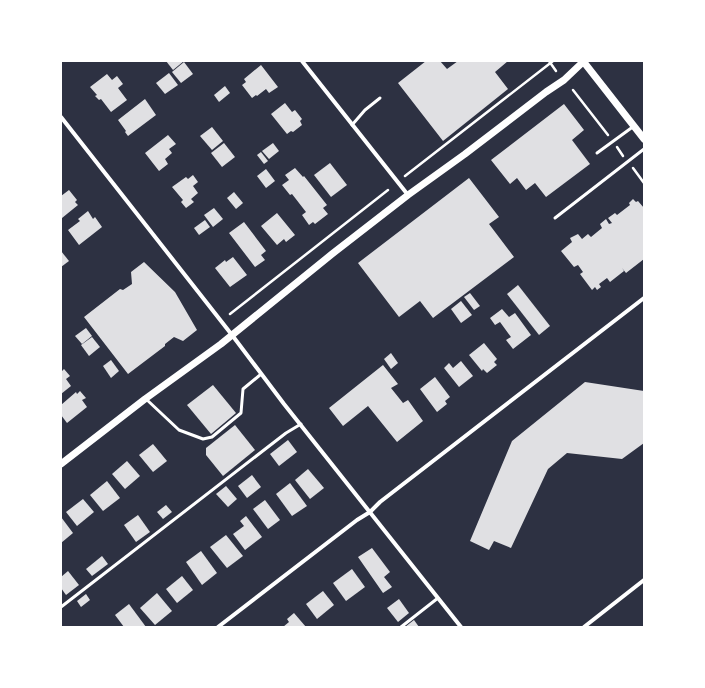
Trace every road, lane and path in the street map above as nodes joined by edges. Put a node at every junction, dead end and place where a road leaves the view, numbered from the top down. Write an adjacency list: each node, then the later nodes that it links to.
1 (302, 61): 7 (street)
2 (584, 61): 8 (street); 14 (street)
3 (551, 62): 4 (path); 12 (path)
4 (556, 71)
5 (380, 98): 7 (lane)
6 (61, 117): 18 (street)
7 (352, 125): 14 (street)
8 (634, 126): 9 (street); 11 (lane)
9 (643, 136)
10 (644, 149): 15 (lane)
11 (597, 153)
12 (405, 176)
13 (388, 190): 17 (path)
14 (408, 195): 18 (street)
15 (555, 218)
16 (644, 298): 23 (street)
17 (230, 314)
18 (232, 335): 19 (street); 20 (street)
19 (260, 375): 20 (lane); 21 (street)
20 (145, 399): 22 (street)
21 (301, 424): 23 (street); 26 (lane)
22 (61, 464)
23 (370, 512): 25 (street); 27 (street)
24 (644, 580): 30 (street)
25 (438, 598): 28 (lane); 29 (street)
26 (61, 606)
27 (218, 627)
28 (401, 627)
29 (461, 627)
30 (584, 627)

